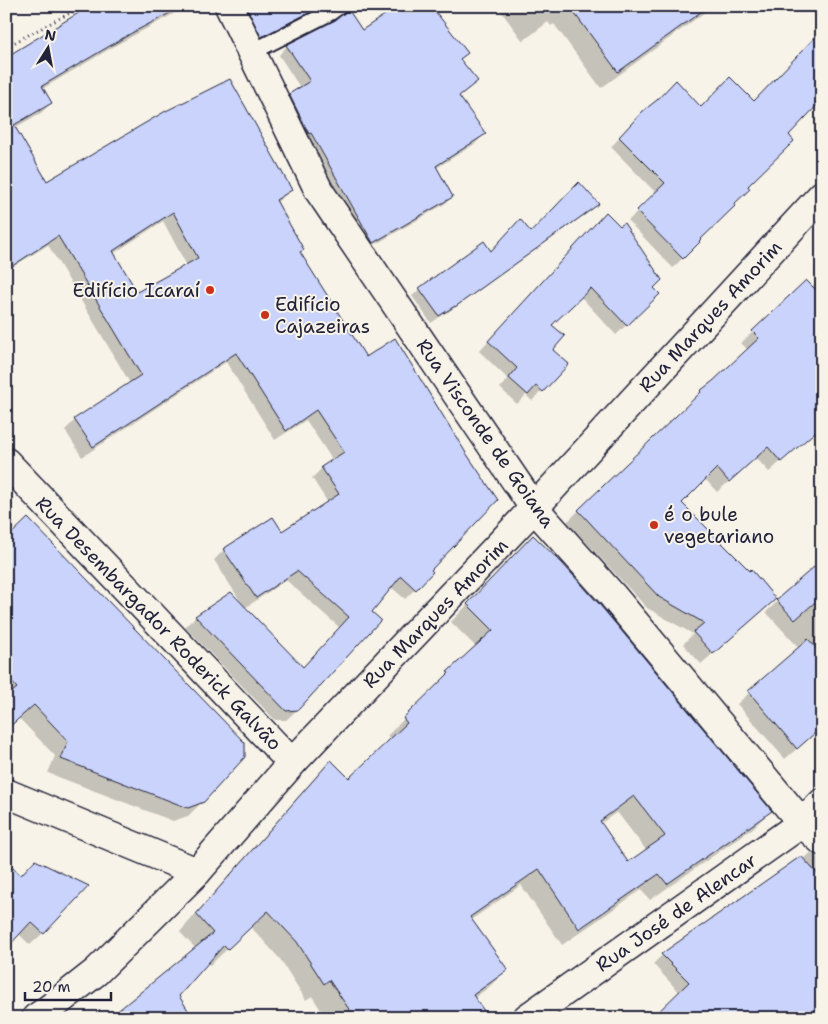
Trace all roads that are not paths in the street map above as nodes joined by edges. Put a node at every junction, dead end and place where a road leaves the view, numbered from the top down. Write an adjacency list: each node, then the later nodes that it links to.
1 (229, 6): 3 (street, Rua Visconde de Goiana)
2 (339, 6): 3 (lane)
3 (252, 52): 6 (street, Rua Visconde de Goiana)
4 (822, 194): 6 (street, Rua Marques Amorim)
5 (6, 462): 7 (street, Rua Desembargador Roderick Galvão)
6 (534, 508): 7 (street, Rua Marques Amorim); 10 (street, Rua Visconde de Goiana)
7 (292, 763): 11 (street, Rua Marques Amorim)
8 (6, 793): 11 (street)
9 (822, 803): 10 (street, Rua José de Alencar)
10 (812, 832): 13 (street, Rua José de Alencar)
11 (197, 872): 12 (street, Rua Marques Amorim)
12 (36, 1018)
13 (528, 1018)

